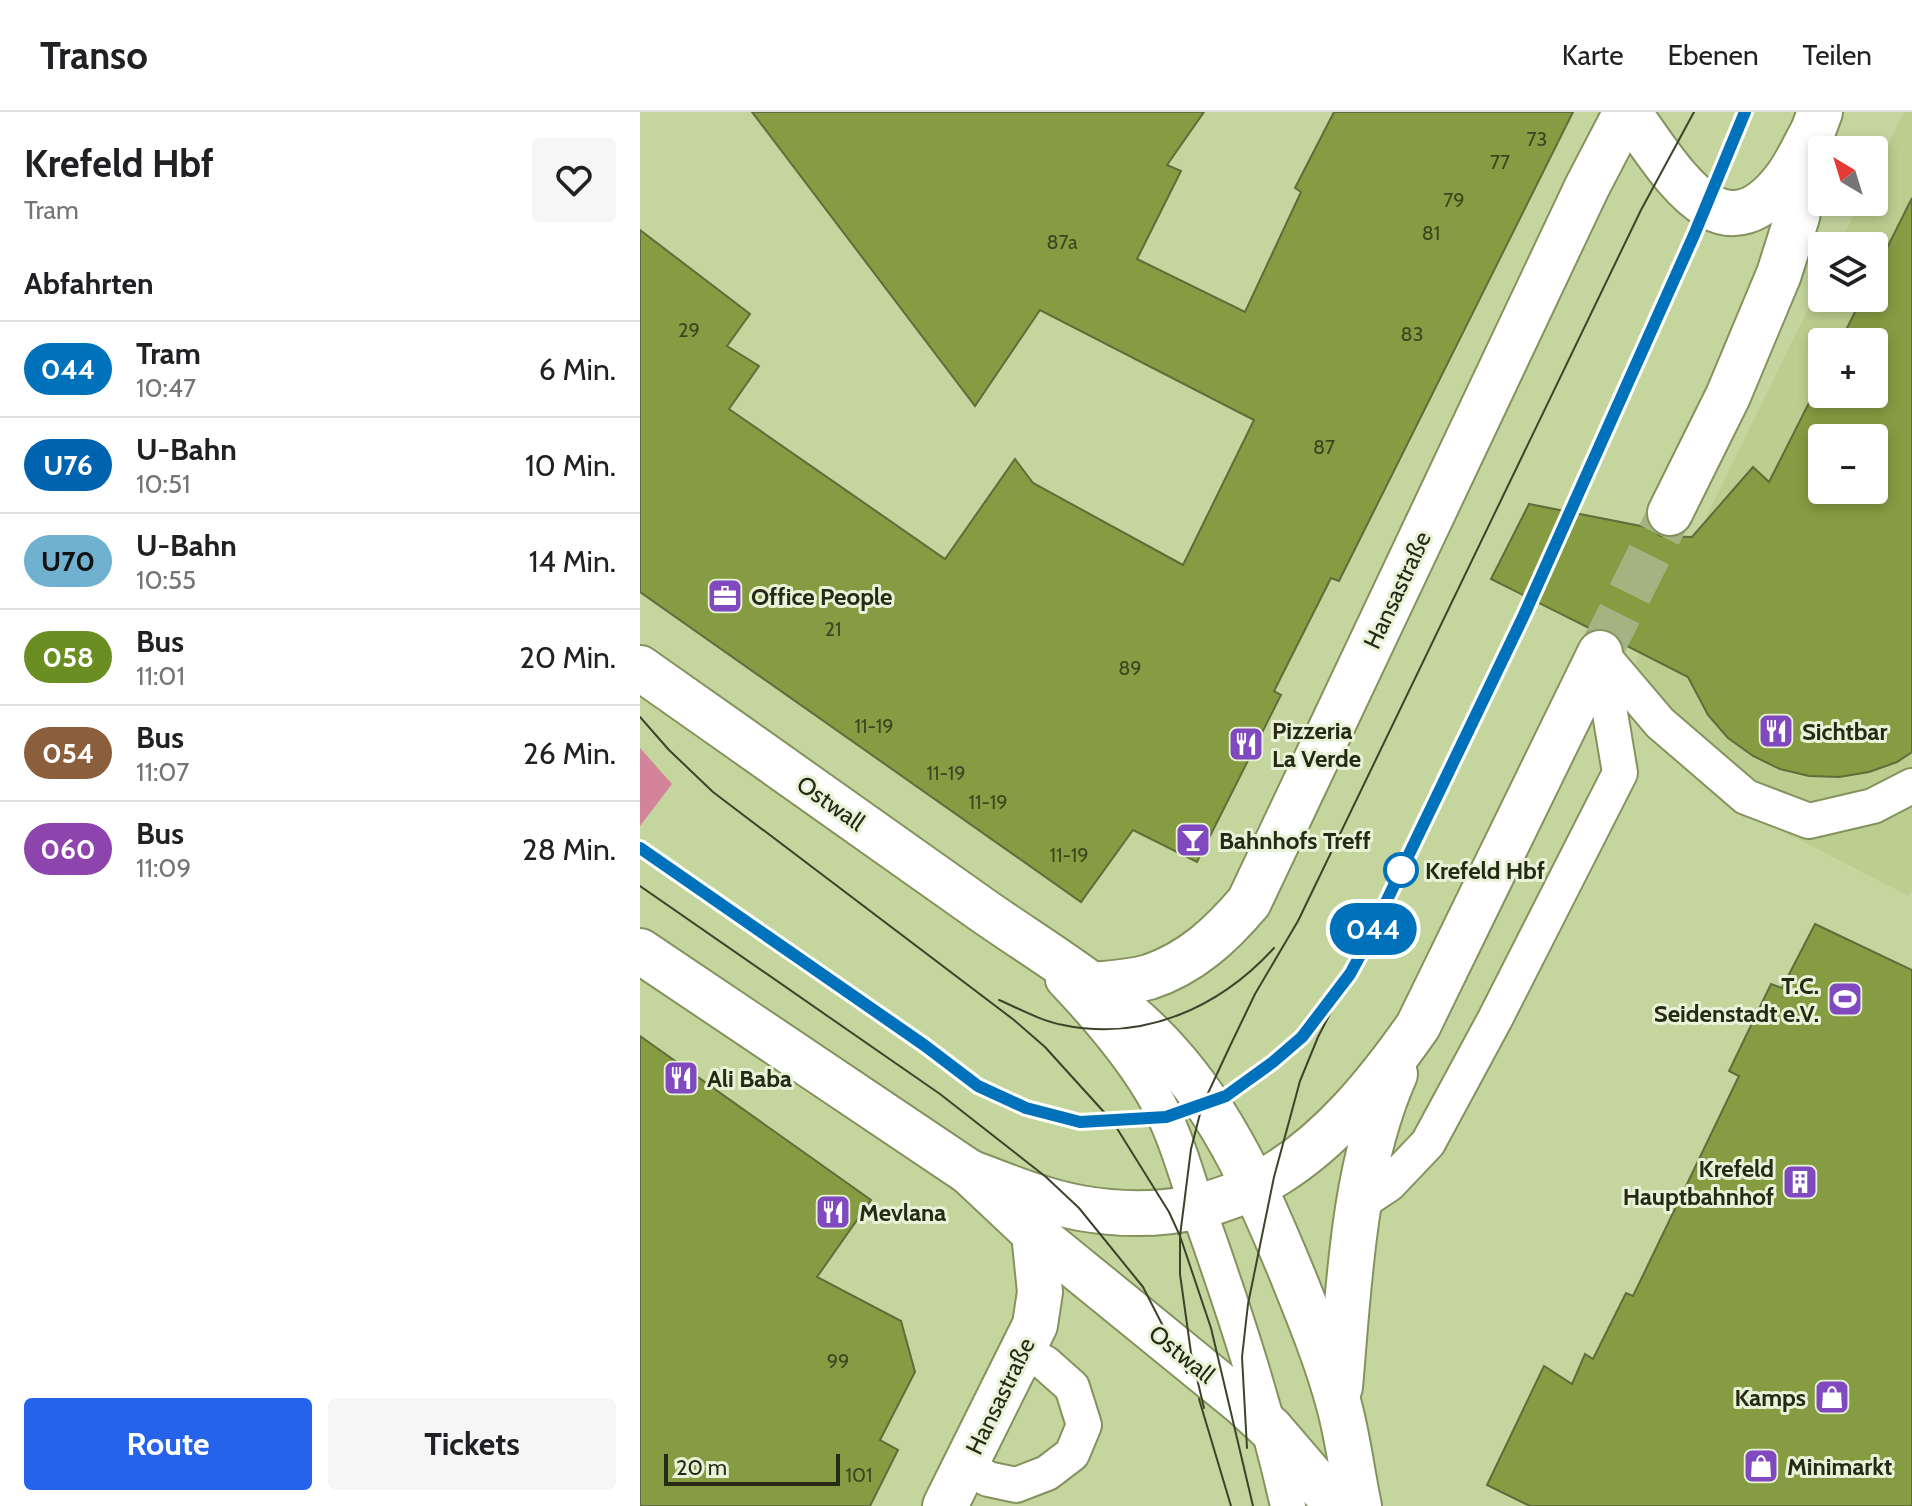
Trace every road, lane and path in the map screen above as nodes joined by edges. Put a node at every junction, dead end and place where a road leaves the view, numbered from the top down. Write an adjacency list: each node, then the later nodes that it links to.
1 (1627, 112): 2 (street); 9 (street, Hansastraße)
2 (1816, 122): 3 (street)
3 (1670, 513)
4 (1600, 653): 6 (lane); 10 (street); 13 (lane)
5 (640, 668): 7 (street, Ostwall)
6 (1912, 786)
7 (1022, 938): 9 (street, Ostwall); 14 (lane, Ostwall)
8 (640, 951): 11 (street, Ostwall)
9 (1092, 985): 12 (street, Ostwall)
10 (1418, 1026): 12 (street); 13 (street)
11 (969, 1172): 14 (street); 15 (street, Ostwall)
12 (1254, 1187): 14 (street); 17 (street, Ostwall)
13 (1359, 1204): 17 (street)
14 (1197, 1207): 18 (lane, Ostwall)
15 (1034, 1233): 16 (street, Hansastraße); 18 (street, Ostwall)
16 (1023, 1352): 19 (street, Hansastraße); 19 (lane)
17 (1339, 1405): 23 (street)
18 (1271, 1429): 21 (lane); 22 (street)
19 (966, 1466): 20 (street, Hansastraße)
20 (945, 1506)
21 (1288, 1506)
22 (1337, 1506)
23 (1359, 1506)

